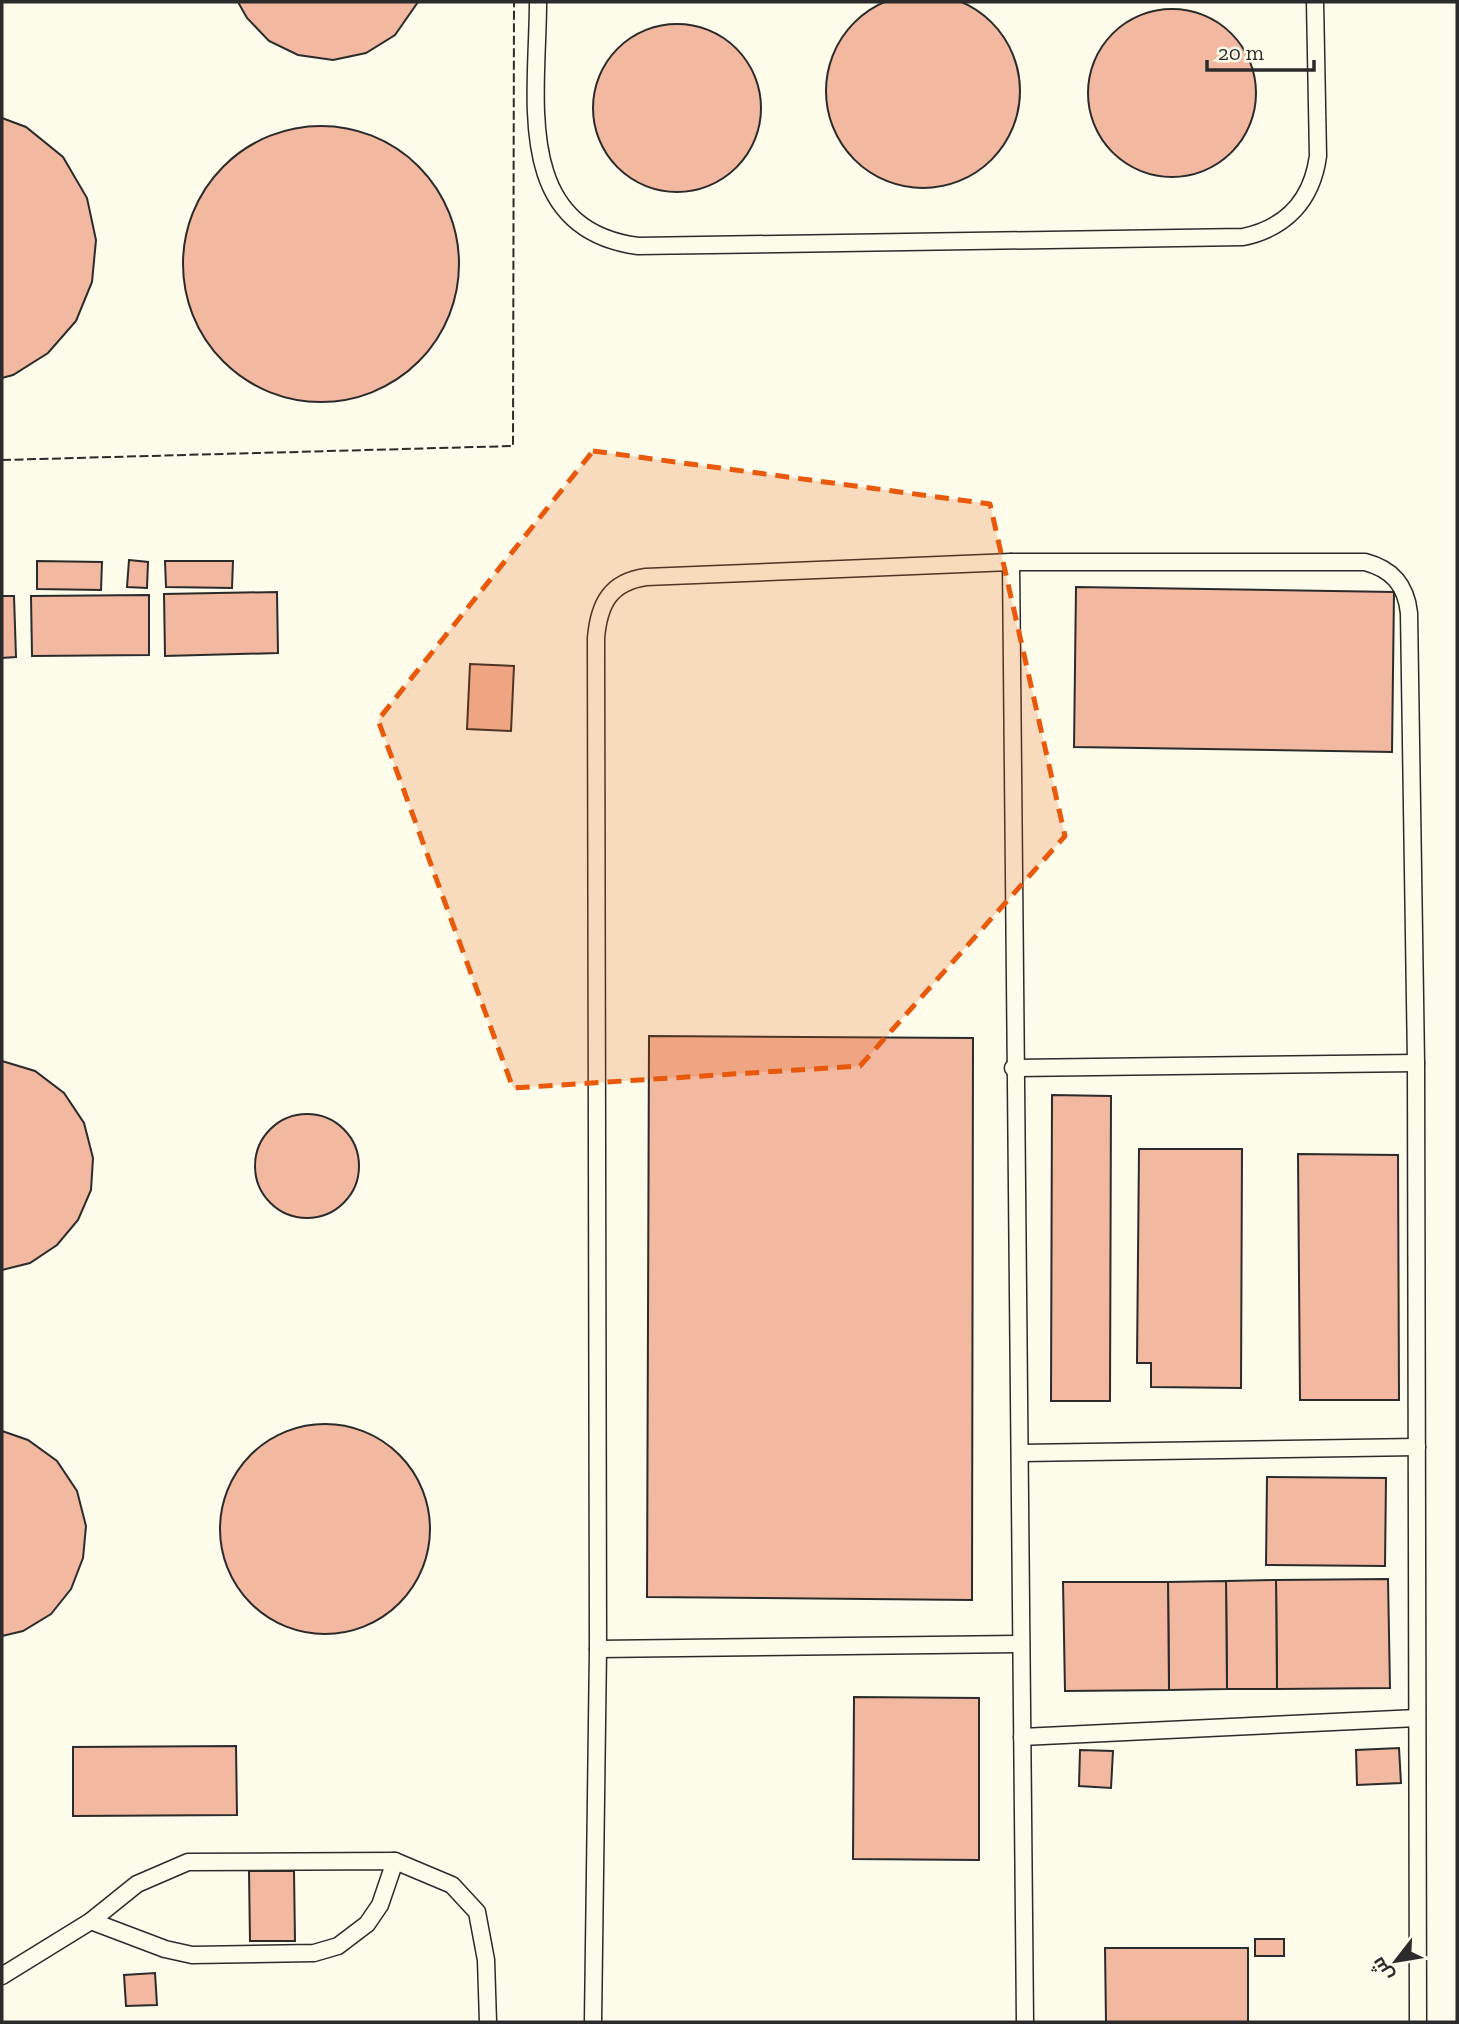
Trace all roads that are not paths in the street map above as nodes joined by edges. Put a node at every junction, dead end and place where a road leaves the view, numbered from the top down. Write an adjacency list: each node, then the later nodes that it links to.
1 (538, 2): 2 (lane)
2 (1315, 2)
3 (1011, 562): 4 (lane); 5 (lane); 9 (lane)
4 (1416, 1062): 5 (lane); 6 (lane)
5 (1013, 1068): 7 (lane)
6 (1417, 1447): 7 (lane); 10 (lane)
7 (1021, 1453): 8 (lane)
8 (1021, 1644): 9 (lane); 11 (lane)
9 (598, 1649): 16 (lane)
10 (1417, 1718): 11 (lane); 18 (lane)
11 (1022, 1737): 17 (lane)
12 (396, 1861): 13 (lane); 13 (lane); 15 (lane)
13 (91, 1921): 14 (lane)
14 (2, 1976)
15 (488, 2022)
16 (593, 2022)
17 (1025, 2022)
18 (1418, 2022)

